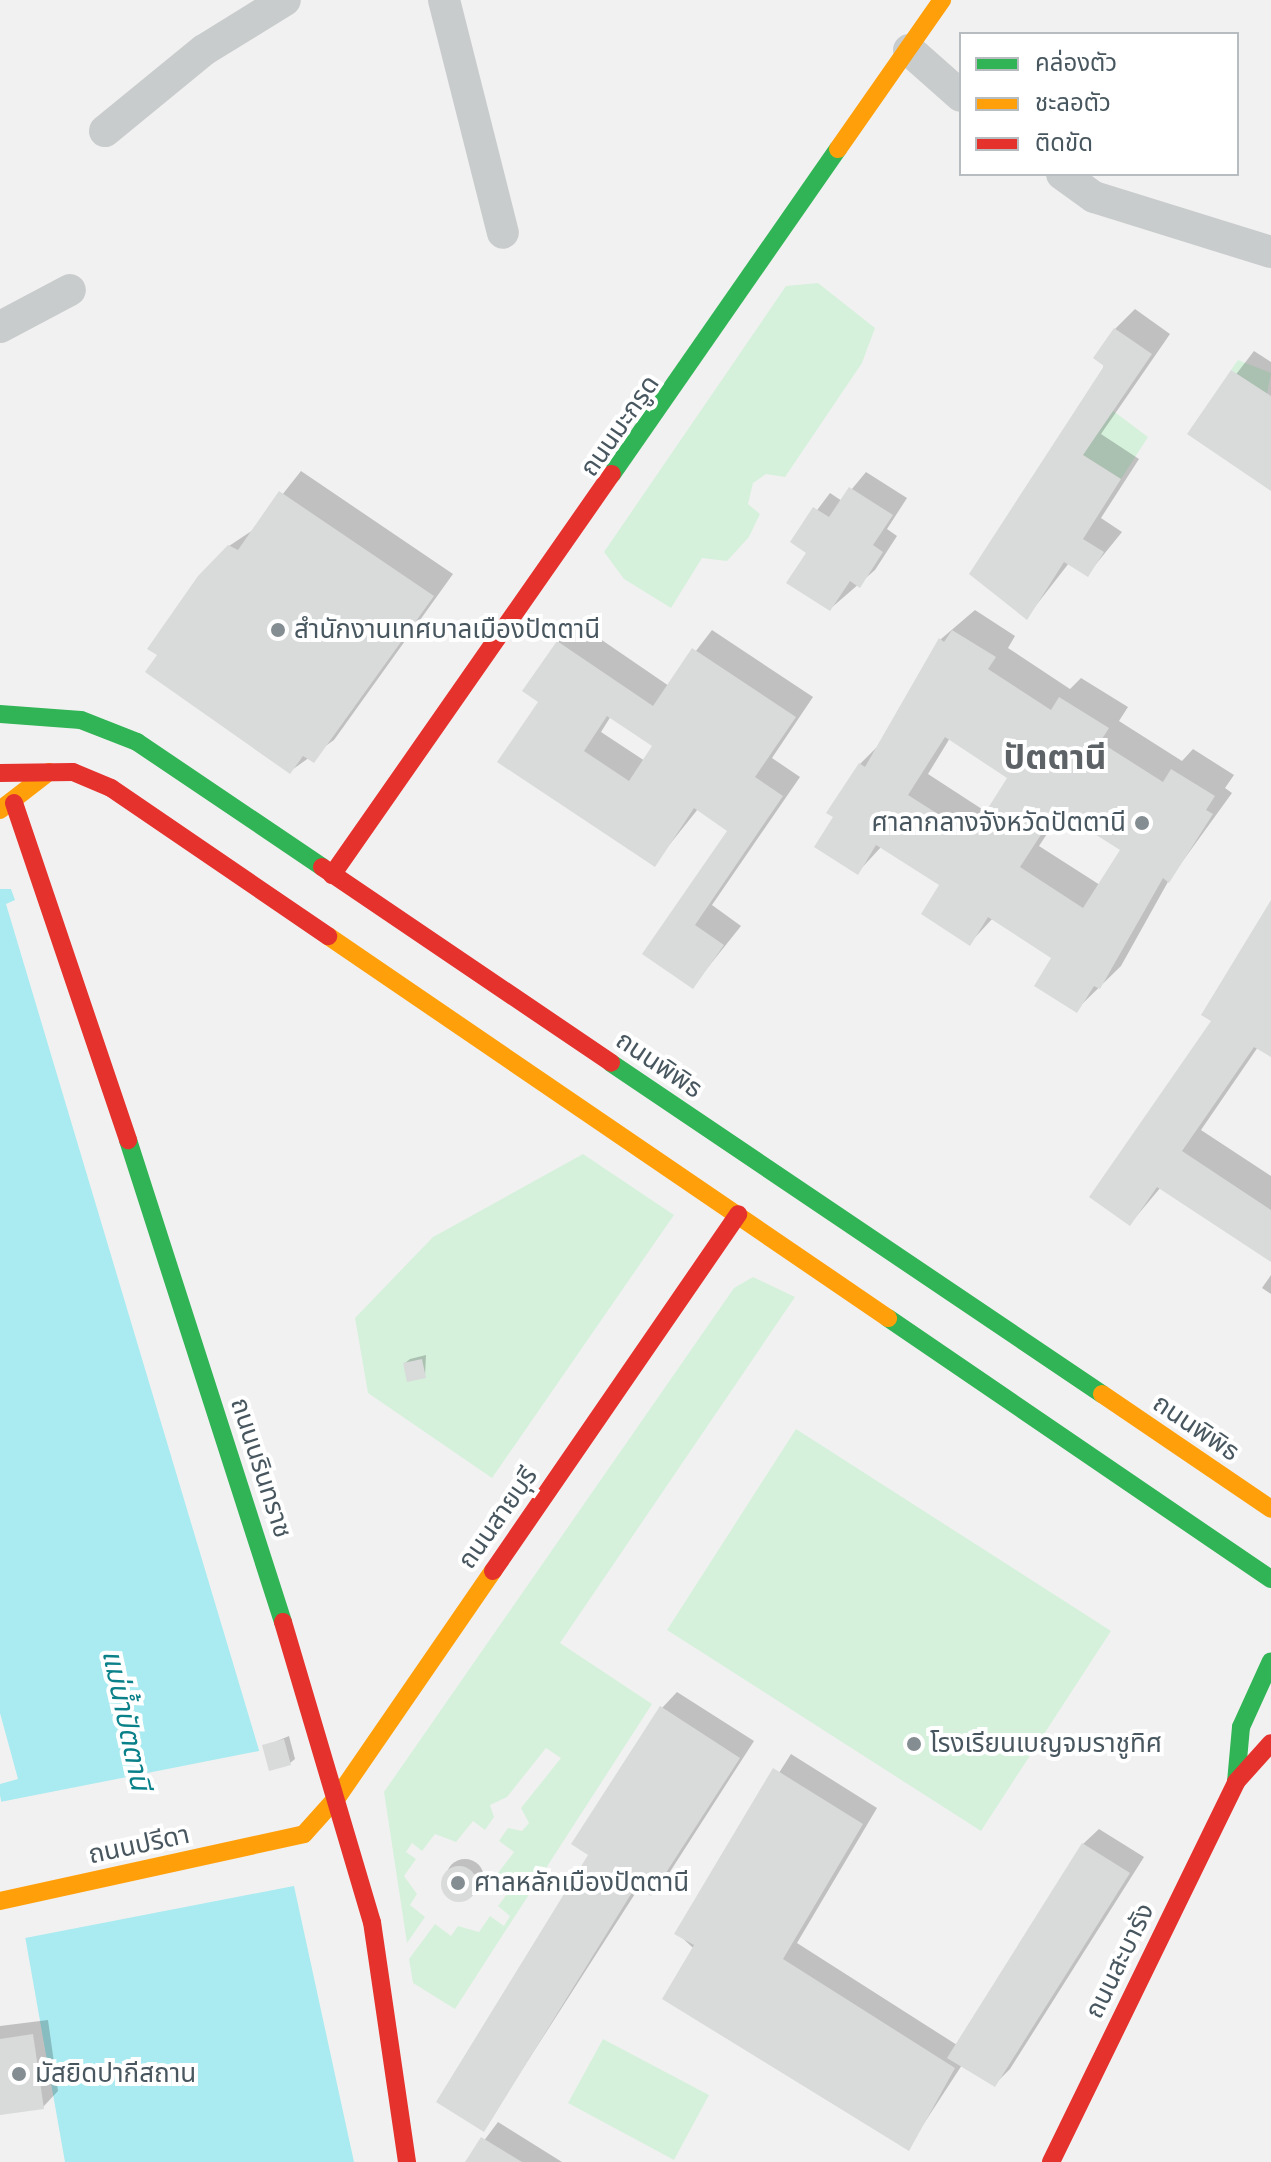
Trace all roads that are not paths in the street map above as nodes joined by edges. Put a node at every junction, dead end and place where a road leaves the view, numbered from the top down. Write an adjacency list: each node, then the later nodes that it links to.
1 (285, 0): 6 (street)
2 (444, 0): 8 (street)
3 (942, 0): 4 (street, ถนนมะกรูด)
4 (909, 50): 5 (street); 16 (street, ถนนมะกรูด)
5 (959, 94)
6 (105, 131)
7 (1065, 176): 9 (street)
8 (503, 233)
9 (1271, 252)
10 (70, 290): 11 (street)
11 (0, 327)
12 (0, 714): 16 (street, ถนนพิพิธ)
13 (49, 772): 14 (street); 15 (street); 17 (street)
14 (0, 773)
15 (7, 807): 32 (street, ถนนนรินทราช)
16 (332, 875): 17 (street, ถนนมะกรูด); 18 (street, ถนนพิพิธ)
17 (301, 920): 19 (street)
18 (466, 984): 19 (street); 20 (street, ถนนพิพิธ)
19 (444, 1017): 21 (street)
20 (622, 1072): 21 (street); 22 (street, ถนนพิพิธ)
21 (592, 1117): 23 (street)
22 (792, 1186): 24 (street); 25 (street, ถนนพิพิธ)
23 (738, 1214): 24 (street); 32 (street, ถนนสายบุรี)
24 (762, 1230): 26 (street)
25 (949, 1311): 26 (street); 27 (street, ถนนพิพิธ)
26 (927, 1345): 28 (street)
27 (1271, 1509)
28 (1271, 1579)
29 (1271, 1661): 31 (street)
30 (1271, 1743): 31 (street)
31 (1236, 1782): 36 (street, ถนนสะบารัง)
32 (339, 1795): 33 (street, ถนนสายบุรี); 35 (street, ถนนนรินทราช)
33 (290, 1841): 34 (street, ถนนปรีดา)
34 (0, 1901)
35 (407, 2162)
36 (1051, 2162)

